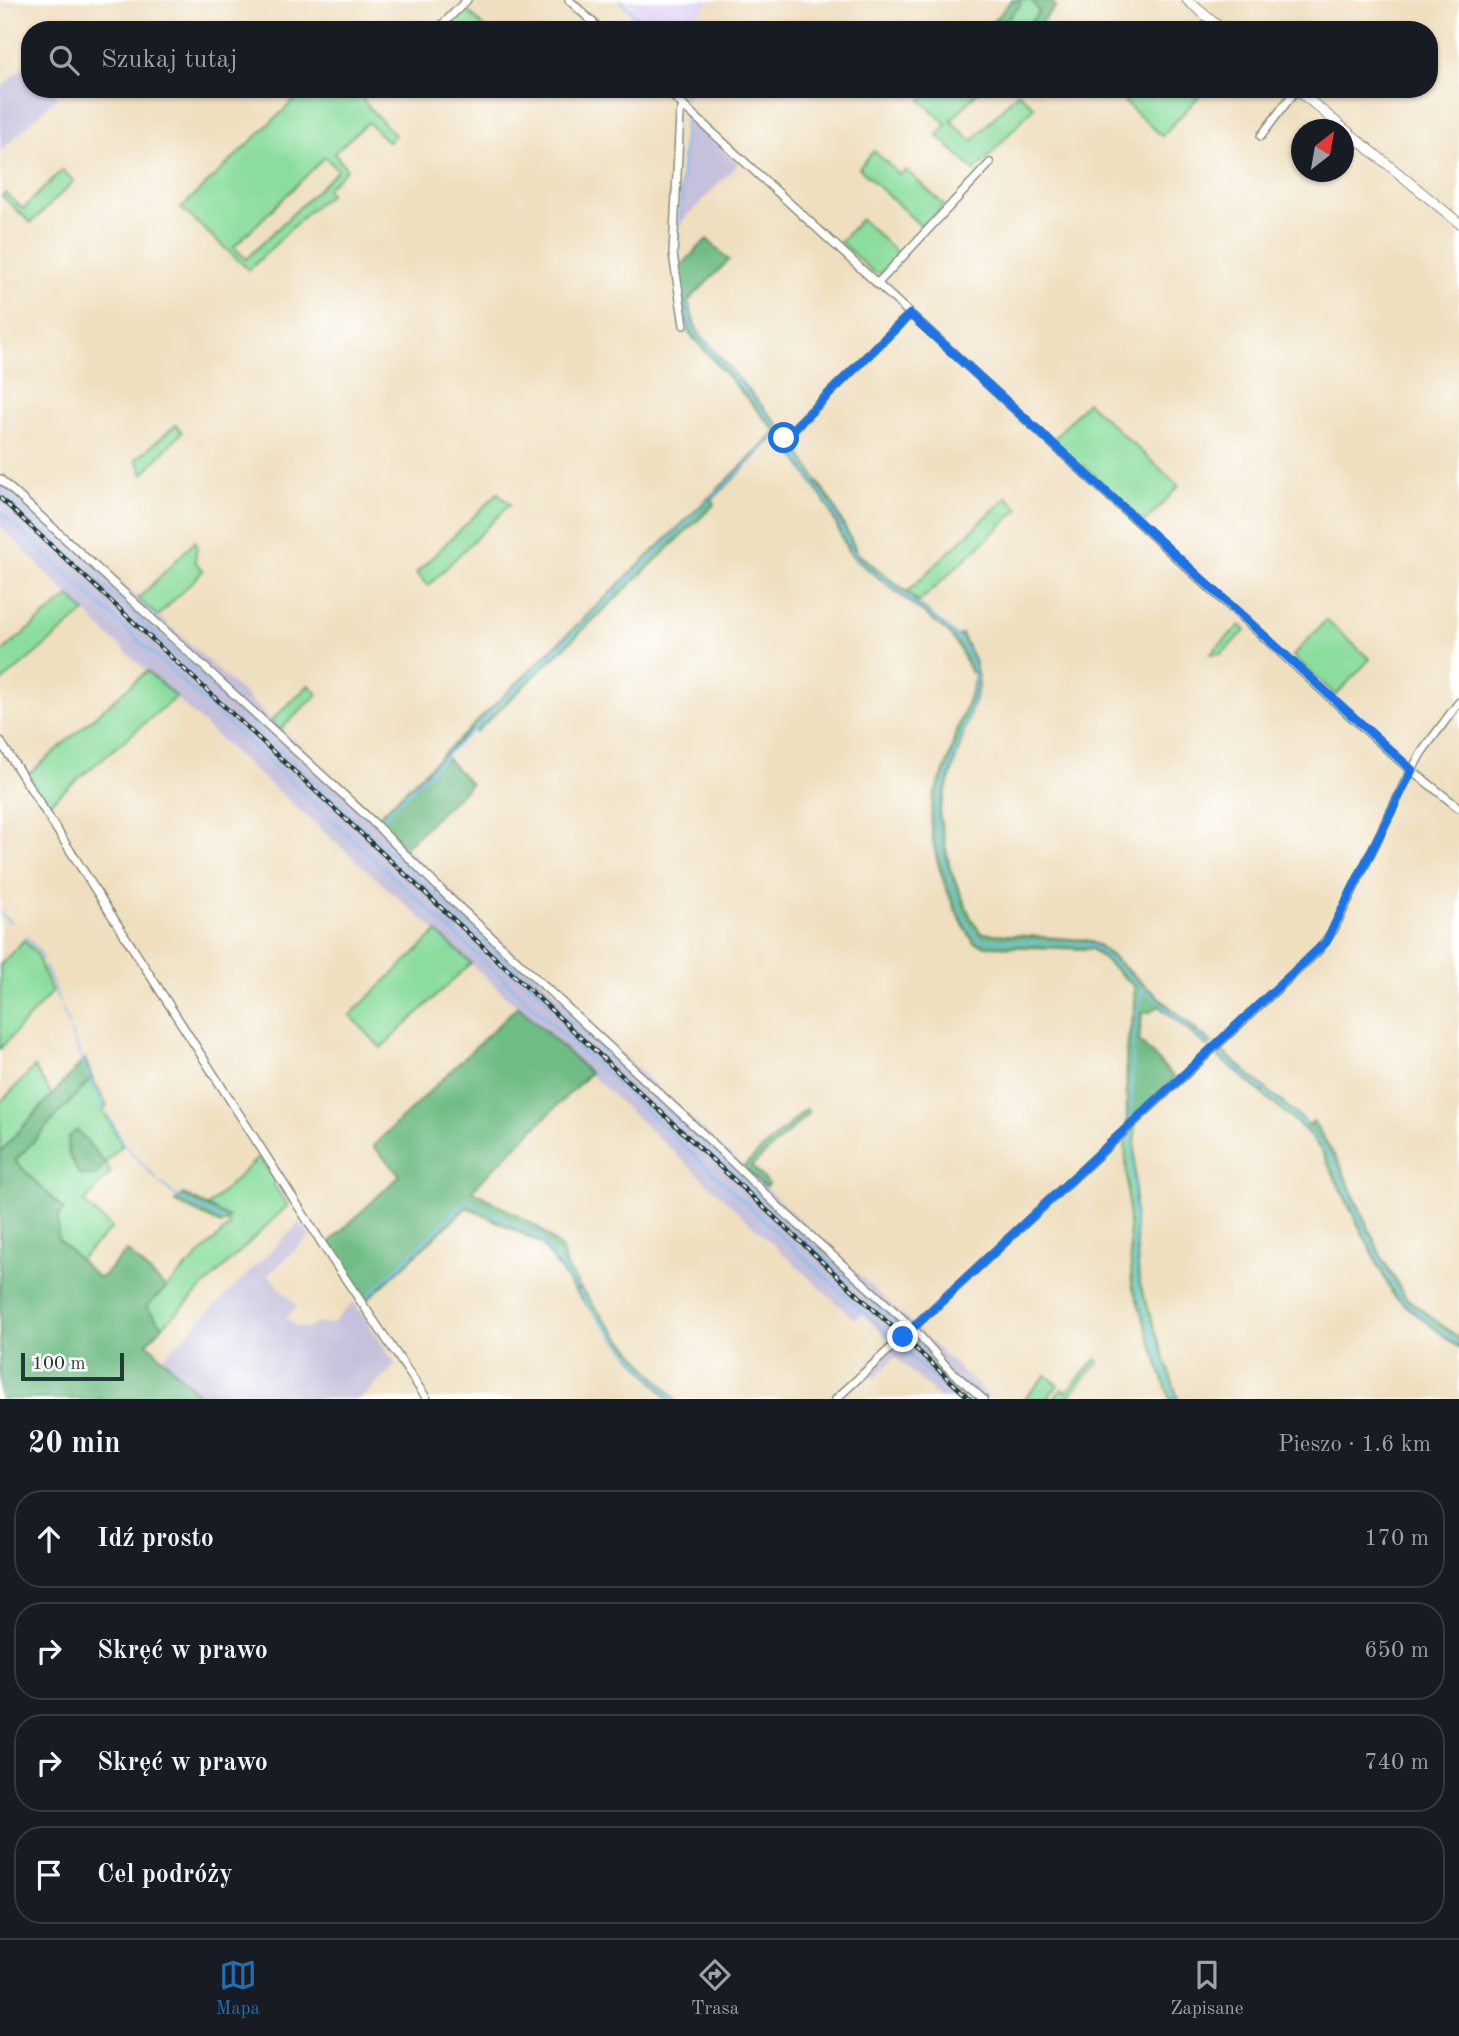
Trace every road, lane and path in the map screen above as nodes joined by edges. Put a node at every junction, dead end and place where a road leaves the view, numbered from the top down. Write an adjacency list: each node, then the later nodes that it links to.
1 (467, 0): 4 (street)
2 (569, 0): 5 (street)
3 (1187, 0): 6 (main road)
4 (446, 21)
5 (591, 21)
6 (1212, 21)
7 (675, 98): 10 (street)
8 (1289, 98): 11 (street)
9 (1307, 98): 13 (main road)
10 (683, 106): 14 (street); 16 (street)
11 (1261, 136)
12 (990, 163): 14 (street)
13 (1459, 223)
14 (877, 284): 15 (street)
15 (910, 314): 17 (street); 21 (street)
16 (684, 325)
17 (784, 438)
18 (0, 480): 23 (street)
19 (1459, 702): 21 (street)
20 (0, 741): 24 (street)
21 (1412, 770): 22 (street); 23 (street)
22 (1459, 808)
23 (913, 1328): 25 (street); 26 (street)
24 (427, 1399)
25 (836, 1399)
26 (983, 1399)

